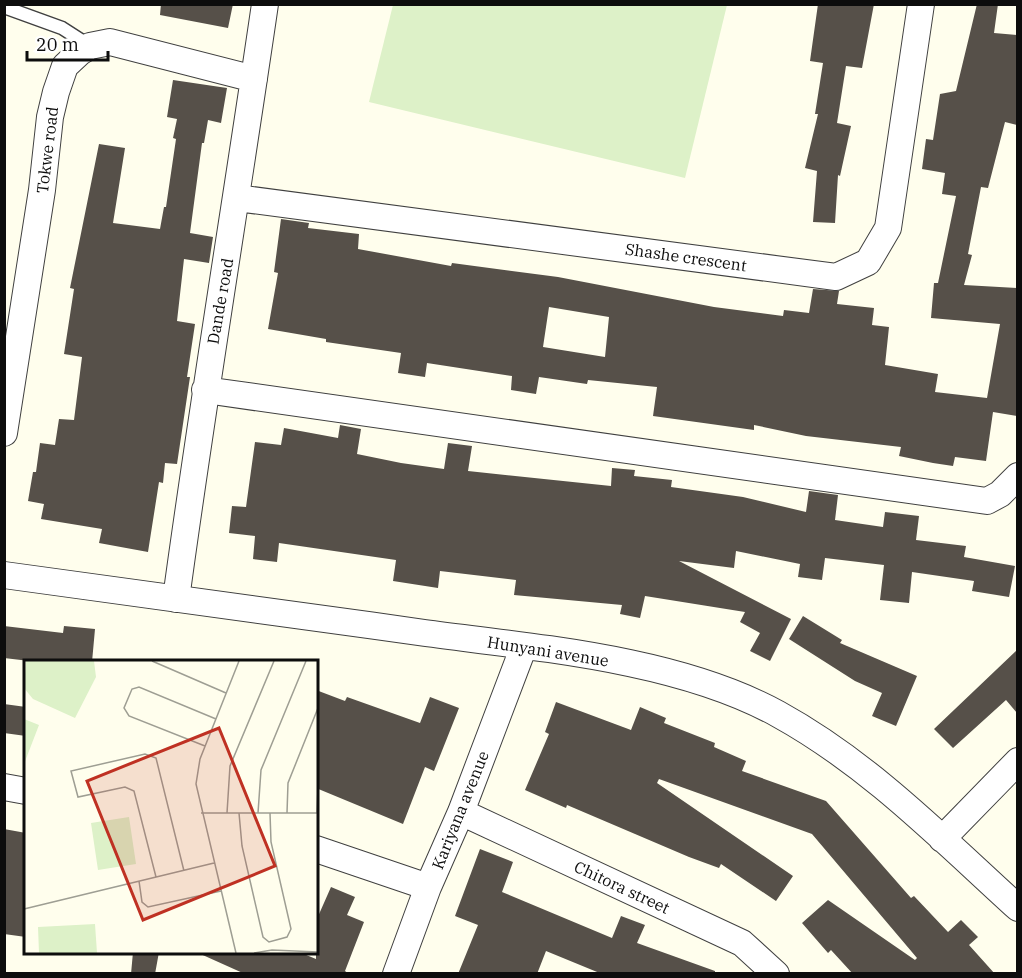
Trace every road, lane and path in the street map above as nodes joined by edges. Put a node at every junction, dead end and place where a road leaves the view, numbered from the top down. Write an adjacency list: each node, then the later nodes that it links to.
1 (265, 4): 5 (street, Dande road)
2 (921, 4): 6 (street, Shashe crescent)
3 (4, 7): 4 (lane)
4 (90, 46): 5 (street); 8 (street, Tokwe road)
5 (254, 79): 6 (street, Dande road)
6 (237, 198): 7 (street, Dande road)
7 (205, 390): 9 (street); 11 (street, Dande road)
8 (4, 433)
9 (1017, 476)
10 (4, 575): 11 (street, Hunyani avenue)
11 (176, 598): 12 (street, Hunyani avenue)
12 (524, 646): 16 (street, Kariyana avenue); 17 (street, Hunyani avenue)
13 (1017, 761): 17 (street)
14 (4, 788): 15 (street)
15 (24, 791)
16 (461, 812): 19 (street, Kariyana avenue); 22 (street, Chitora street)
17 (942, 839): 20 (street, Hunyani avenue)
18 (318, 850): 19 (street)
19 (428, 887): 21 (street, Kariyana avenue)
20 (1017, 908)
21 (396, 974)
22 (776, 974)

